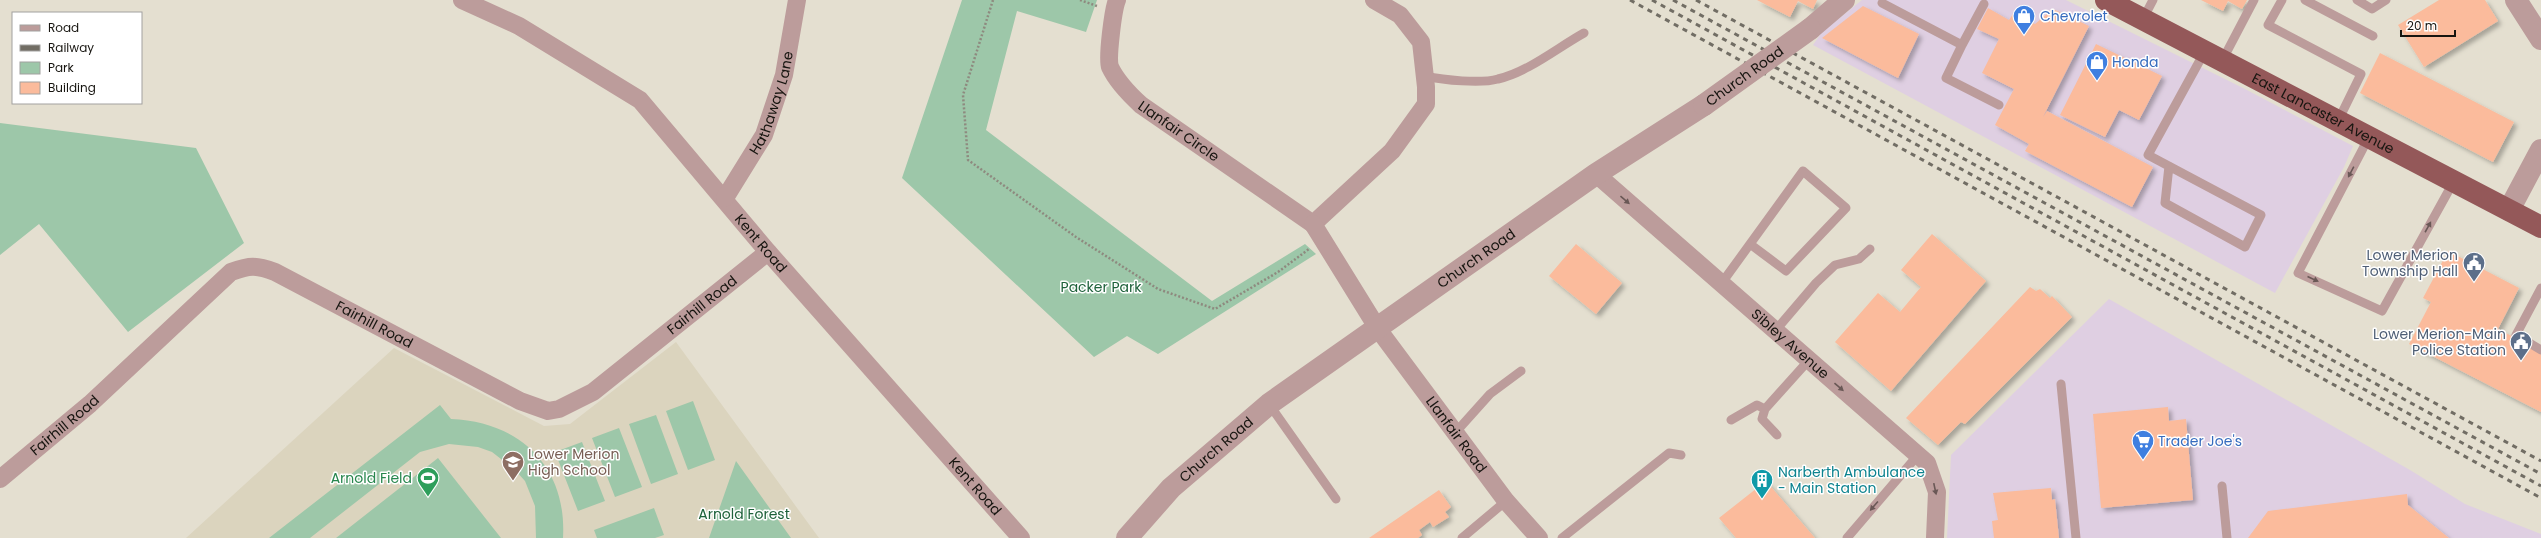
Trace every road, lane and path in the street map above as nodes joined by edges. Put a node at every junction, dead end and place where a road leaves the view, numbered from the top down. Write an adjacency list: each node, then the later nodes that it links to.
1 (462, 0): 31 (street, Kent Road)
2 (797, 0): 31 (street, Hathaway Lane)
3 (993, 0): 34 (path)
4 (1117, 0): 34 (street, Llanfair Circle)
5 (1374, 0): 23 (street)
6 (1844, 0): 29 (street, Church Road, bridge)
7 (2106, 0): 17 (highway, East Lancaster Avenue)
8 (2154, 0): 17 (lane)
9 (2254, 0): 22 (lane)
10 (2282, 0): 25 (lane)
11 (2305, 0): 19 (lane)
12 (2357, 0): 13 (lane)
13 (2386, 0)
14 (2516, 0): 20 (street)
15 (1982, 1): 21 (lane)
16 (1882, 3): 21 (lane)
17 (2143, 19): 22 (highway, East Lancaster Avenue)
18 (1584, 33): 23 (lane)
19 (2373, 36)
20 (2541, 39)
21 (1962, 45): 24 (lane)
22 (2214, 56): 25 (highway, East Lancaster Avenue); 28 (lane)
23 (1425, 76): 34 (street)
24 (1999, 105)
25 (2338, 121): 26 (highway, East Lancaster Avenue)
26 (2369, 137): 30 (highway, East Lancaster Avenue); 30 (lane, one-way to 30)
27 (2541, 150): 32 (street)
28 (2169, 166): 28 (lane)
29 (1596, 174): 38 (street, Sibley Avenue, one-way to 38); 40 (street, Church Road)
30 (2454, 181): 32 (highway, East Lancaster Avenue)
31 (725, 198): 37 (street, Kent Road)
32 (2510, 210): 33 (highway, East Lancaster Avenue)
33 (2541, 227)
34 (1317, 231): 40 (street, Llanfair Circle)
35 (1750, 244): 35 (lane); 38 (lane)
36 (1870, 248): 41 (lane)
37 (768, 252): 53 (street, Fairhill Road); 57 (street, Kent Road)
38 (1721, 284): 41 (street, Sibley Avenue)
39 (2541, 288): 42 (lane)
40 (1378, 329): 46 (street, Church Road); 49 (street, Llanfair Road)
41 (1775, 331): 43 (street, Sibley Avenue)
42 (2541, 350)
43 (1808, 360): 47 (lane); 52 (street, Sibley Avenue, one-way to 52)
44 (1521, 371): 49 (lane)
45 (2061, 384): 64 (lane)
46 (1269, 404): 55 (lane); 58 (street, Church Road)
47 (1765, 409): 48 (lane); 50 (lane)
48 (1731, 420)
49 (1455, 433): 56 (street, Llanfair Road)
50 (1777, 435)
51 (1681, 455): 61 (lane)
52 (1918, 455): 62 (lane, one-way to 62); 63 (street, Sibley Avenue, one-way to 63)
53 (0, 479)
54 (2222, 486): 65 (lane)
55 (1336, 499)
56 (1506, 502): 59 (lane); 60 (street, Llanfair Road)
57 (1021, 538)
58 (1127, 538)
59 (1462, 538)
60 (1539, 538)
61 (1562, 538)
62 (1847, 538)
63 (1935, 538)
64 (2076, 538)
65 (2227, 538)

